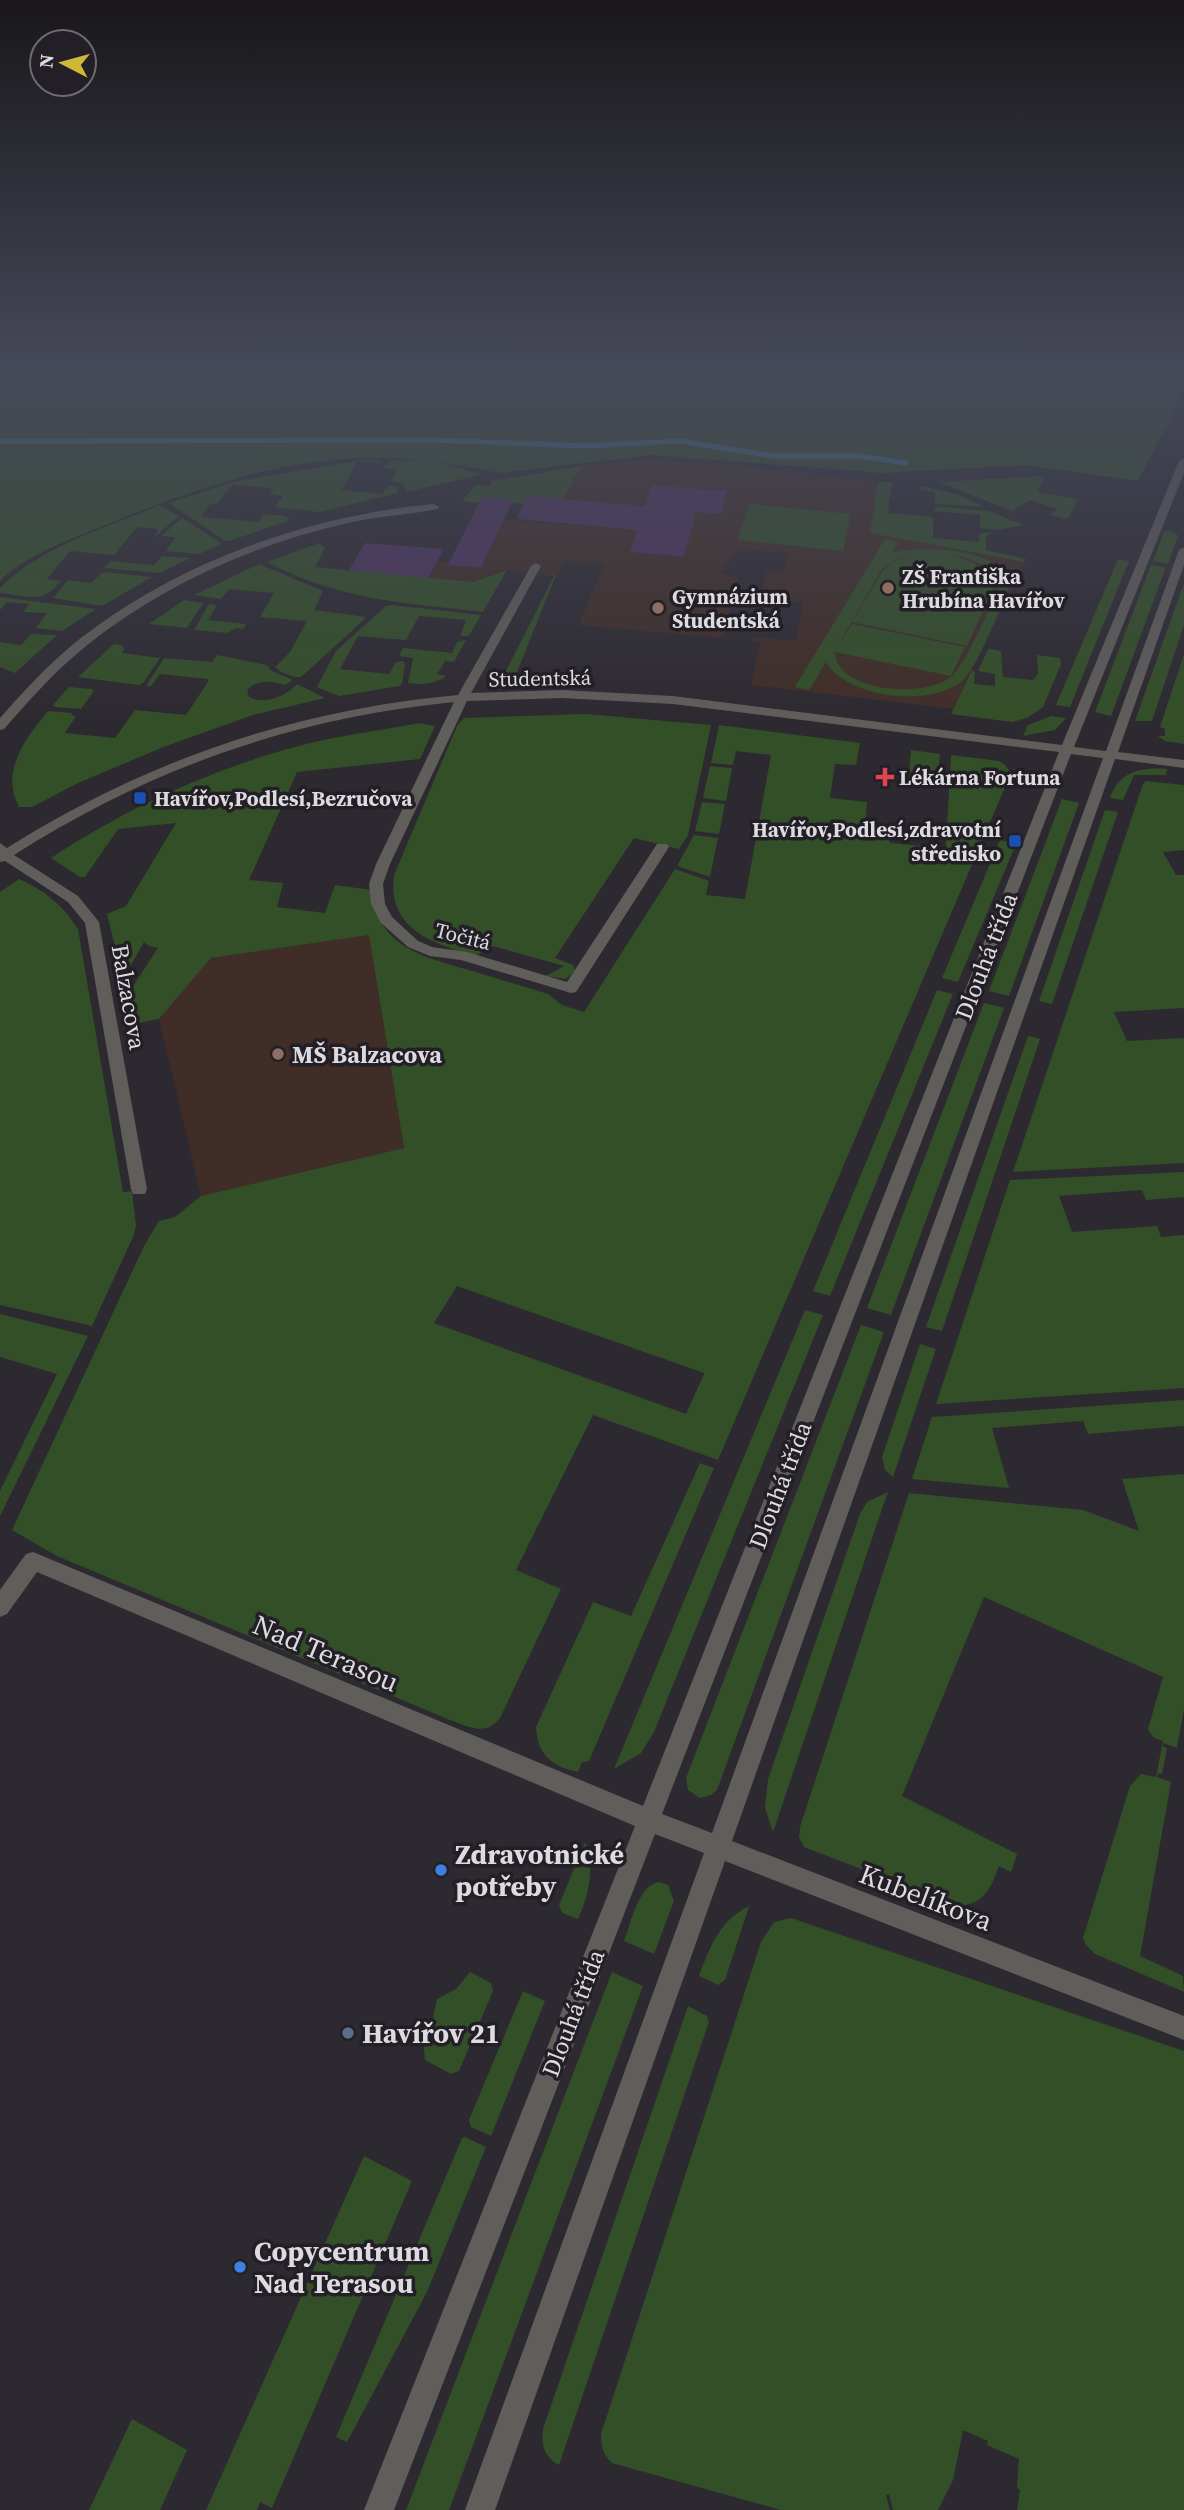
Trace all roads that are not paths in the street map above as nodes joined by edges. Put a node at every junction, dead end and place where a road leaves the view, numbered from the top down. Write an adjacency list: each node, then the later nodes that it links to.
1 (1173, 488): 7 (street, Dlouhá třída)
2 (433, 507): 6 (street)
3 (1184, 550): 8 (street, Dlouhá třída)
4 (536, 566): 5 (street)
5 (463, 698): 7 (street, Studentská); 10 (street, Točitá); 11 (street, Studentská)
6 (0, 726)
7 (1067, 749): 8 (street, Studentská); 14 (street, Dlouhá třída)
8 (1110, 754): 9 (street, Studentská); 15 (street, Dlouhá třída)
9 (1184, 764)
10 (662, 847)
11 (2, 853): 12 (street, Balzacova)
12 (139, 1189)
13 (0, 1607): 14 (street, Nad Terasou)
14 (648, 1820): 15 (street, Kubelíkova); 17 (street, Dlouhá třída)
15 (717, 1847): 16 (street, Kubelíkova); 18 (street, Dlouhá třída)
16 (1184, 2028)
17 (379, 2510)
18 (480, 2510)

